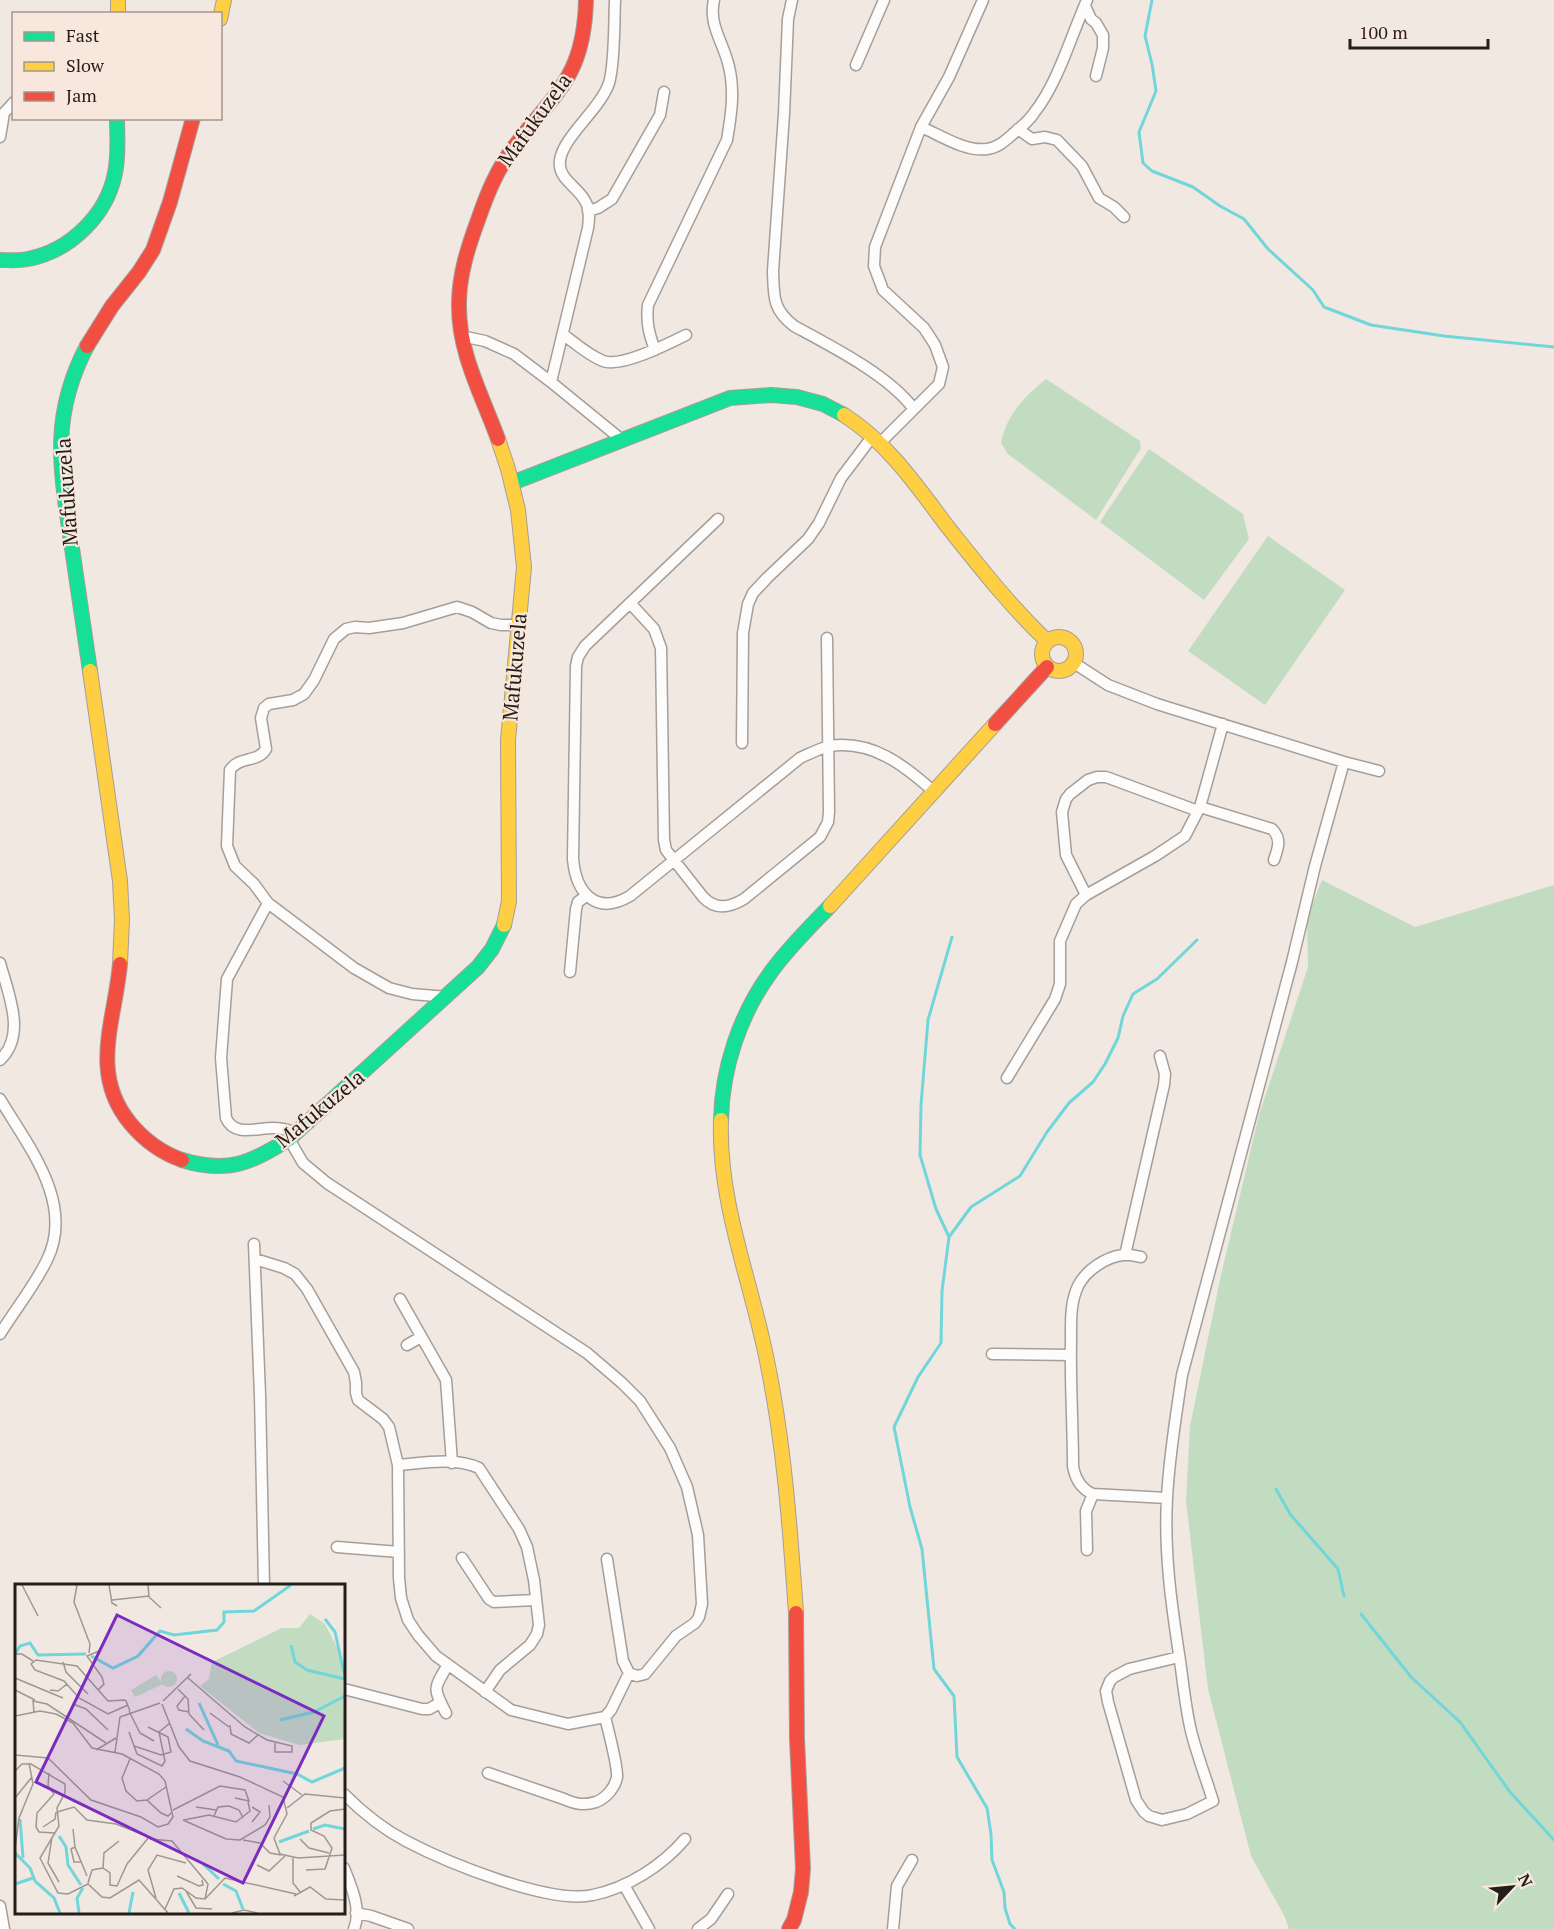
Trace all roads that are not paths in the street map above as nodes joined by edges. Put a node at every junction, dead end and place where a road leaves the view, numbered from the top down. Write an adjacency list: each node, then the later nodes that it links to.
1 (586, 0): 22 (main road, Mafukuzela)
2 (615, 0): 17 (street)
3 (714, 0): 23 (street)
4 (792, 0): 25 (street)
5 (884, 0): 8 (street)
6 (983, 0): 14 (street)
7 (1086, 3): 9 (street); 15 (street)
8 (856, 65)
9 (1096, 76)
10 (664, 92): 17 (street)
11 (12, 104): 16 (street)
12 (117, 120): 19 (main road)
13 (192, 120): 55 (main road, Mafukuzela)
14 (921, 127): 15 (street); 25 (street)
15 (1018, 129): 18 (street)
16 (0, 137)
17 (588, 211): 20 (street)
18 (1124, 217)
19 (0, 260)
20 (564, 335): 23 (street); 24 (street)
21 (686, 335): 23 (street)
22 (461, 336): 24 (street); 28 (main road, Mafukuzela)
23 (655, 350)
24 (551, 382): 26 (street)
25 (913, 408): 27 (street)
26 (622, 440): 27 (main road); 28 (main road)
27 (876, 440): 33 (main road); 37 (street)
28 (513, 483): 31 (main road, Mafukuzela)
29 (718, 519): 30 (street)
30 (630, 603): 43 (street); 46 (street)
31 (519, 625): 47 (street); 50 (main road, Mafukuzela)
32 (828, 638): 38 (street)
33 (1047, 641): 34 (main road); 35 (main road)
34 (1074, 663): 35 (main road); 36 (street)
35 (1047, 667): 41 (main road)
36 (1223, 724): 39 (street); 42 (street)
37 (742, 743)
38 (829, 746): 41 (street); 43 (street); 43 (street)
39 (1344, 762): 40 (street); 69 (street)
40 (1378, 771)
41 (933, 791): 97 (main road)
42 (1199, 809): 44 (street); 45 (street); 45 (street)
43 (674, 860): 46 (street)
44 (1274, 860)
45 (1086, 895): 53 (street)
46 (587, 896): 49 (street)
47 (268, 903): 50 (street); 55 (street)
48 (0, 963): 52 (street)
49 (570, 972)
50 (447, 997): 55 (main road, Mafukuzela)
51 (1160, 1056): 57 (street)
52 (0, 1060)
53 (1008, 1078)
54 (0, 1100): 61 (street)
55 (293, 1136): 79 (street)
56 (254, 1244): 59 (street)
57 (1125, 1255): 58 (street); 65 (street)
58 (1141, 1257)
59 (255, 1259): 67 (street); 75 (street)
60 (400, 1299): 62 (street)
61 (0, 1334)
62 (421, 1337): 63 (street); 66 (street)
63 (407, 1345)
64 (992, 1354): 65 (street)
65 (1071, 1354): 68 (street)
66 (452, 1463): 67 (street); 76 (street)
67 (398, 1465): 72 (street)
68 (1093, 1494): 69 (street); 71 (street)
69 (1167, 1498): 77 (street)
70 (337, 1547): 72 (street)
71 (1087, 1550)
72 (399, 1552): 78 (street)
73 (462, 1558): 76 (street)
74 (607, 1559): 79 (street)
75 (264, 1584)
76 (536, 1600): 81 (street)
77 (1179, 1657): 77 (street)
78 (448, 1665): 80 (street); 81 (street)
79 (628, 1673): 82 (street)
80 (345, 1689)
81 (485, 1692): 82 (street)
82 (605, 1717): 83 (street)
83 (488, 1773)
84 (345, 1795): 88 (street)
85 (685, 1839): 88 (street)
86 (912, 1860): 98 (street)
87 (345, 1870): 91 (street)
88 (624, 1885): 95 (street)
89 (728, 1894): 96 (street)
90 (0, 1906): 92 (street)
91 (356, 1913): 93 (street); 94 (street)
92 (4, 1929)
93 (354, 1929)
94 (408, 1929)
95 (649, 1929)
96 (698, 1929)
97 (789, 1929)
98 (894, 1929)

